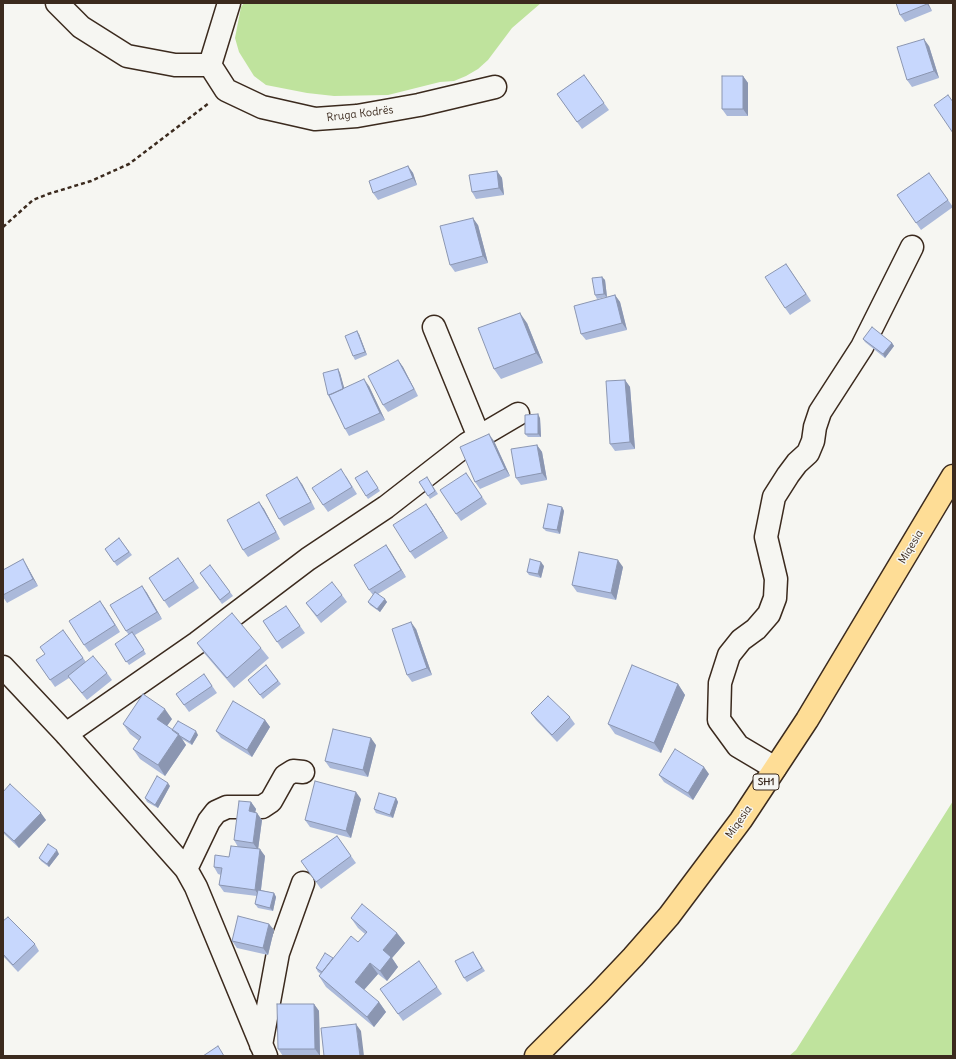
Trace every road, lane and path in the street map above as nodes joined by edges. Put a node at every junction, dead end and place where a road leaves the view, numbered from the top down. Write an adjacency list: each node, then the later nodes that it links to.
1 (57, 3): 3 (street)
2 (229, 3): 3 (street)
3 (210, 65): 5 (street)
4 (495, 87): 5 (street, Rruga Kodrës)
5 (226, 90): 6 (path)
6 (3, 227)
7 (912, 248): 14 (street)
8 (434, 327): 10 (street)
9 (518, 414): 10 (street)
10 (479, 437): 13 (street)
11 (953, 476): 14 (main road, Miqesia / SH1)
12 (3, 667): 13 (street)
13 (66, 734): 16 (street)
14 (775, 768): 19 (main road, Miqesia / SH1)
15 (303, 772): 16 (street)
16 (186, 869): 18 (street)
17 (303, 883): 18 (street)
18 (264, 1051)
19 (536, 1056)

